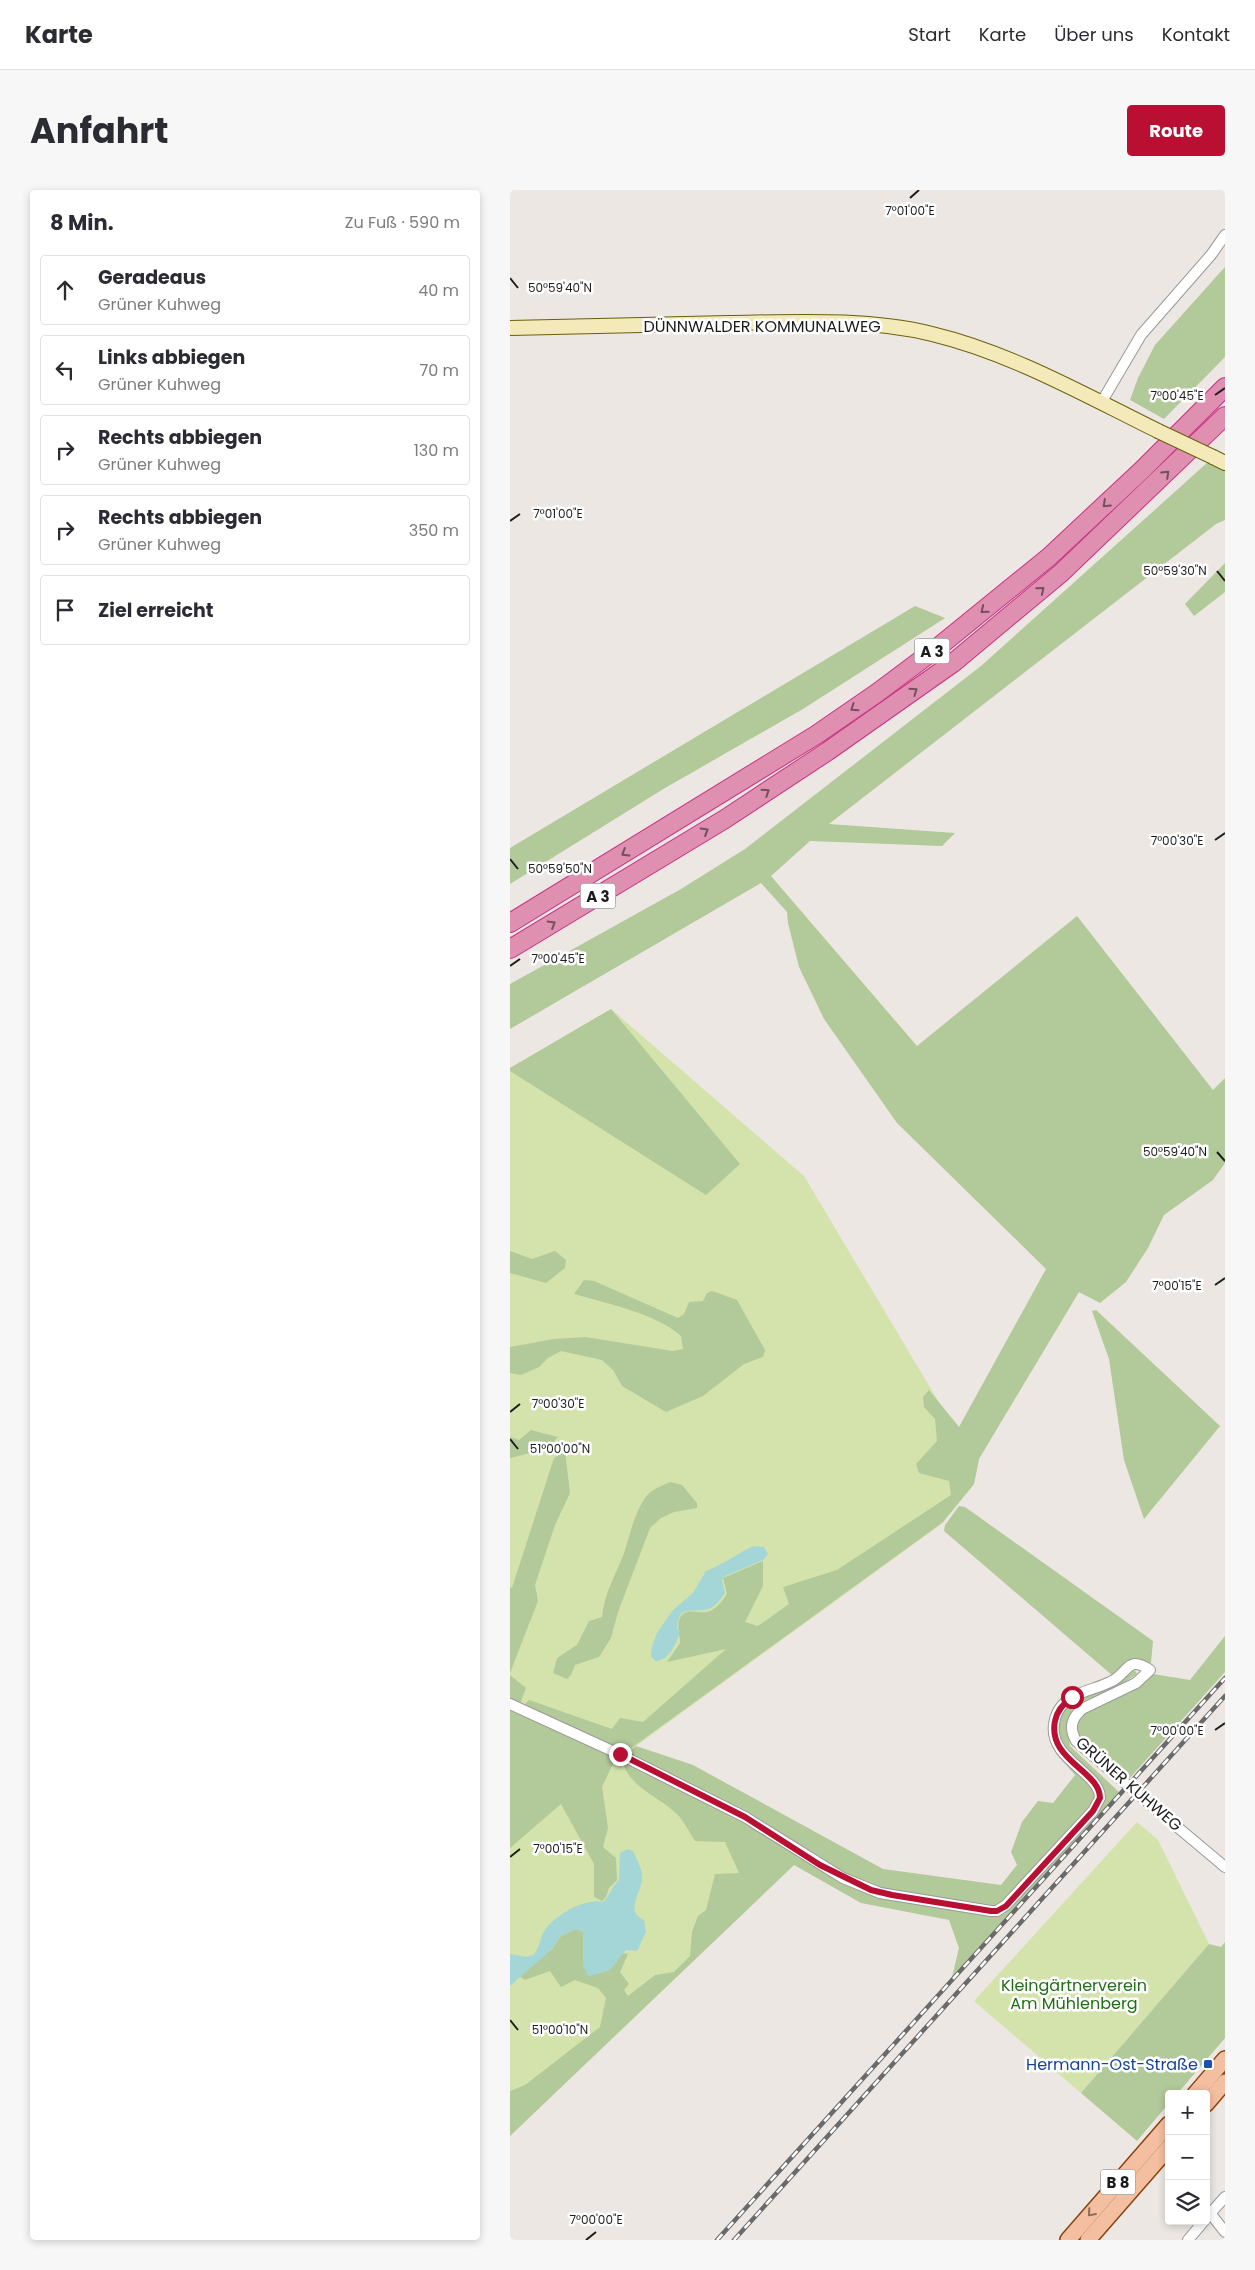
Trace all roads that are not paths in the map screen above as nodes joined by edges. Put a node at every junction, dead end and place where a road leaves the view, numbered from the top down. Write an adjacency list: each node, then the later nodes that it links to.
1 (1225, 235): 4 (street)
2 (510, 328): 4 (main road, DÜNNWALDER KOMMUNALWEG)
3 (1225, 387): 7 (highway, A 3, one-way to 7)
4 (1102, 403): 6 (main road, DÜNNWALDER KOMMUNALWEG, bridge)
5 (1225, 416): 8 (highway, A 3, one-way to 5)
6 (1219, 460)
7 (510, 923)
8 (510, 949)
9 (510, 1704): 10 (street, GRÜNER KUHWEG, bridge)
10 (1225, 1867)
11 (1225, 2059): 13 (main road)
12 (1225, 2082): 14 (main road)
13 (1198, 2090)
14 (1210, 2099)
15 (1165, 2129): 22 (main road, B 8, one-way to 22)
16 (1165, 2152): 23 (main road, B 8)
17 (1225, 2197): 18 (street)
18 (1210, 2214)
19 (1210, 2220): 21 (street)
20 (1201, 2225): 24 (street)
21 (1225, 2232)
22 (1068, 2240)
23 (1088, 2240)
24 (1188, 2240)

